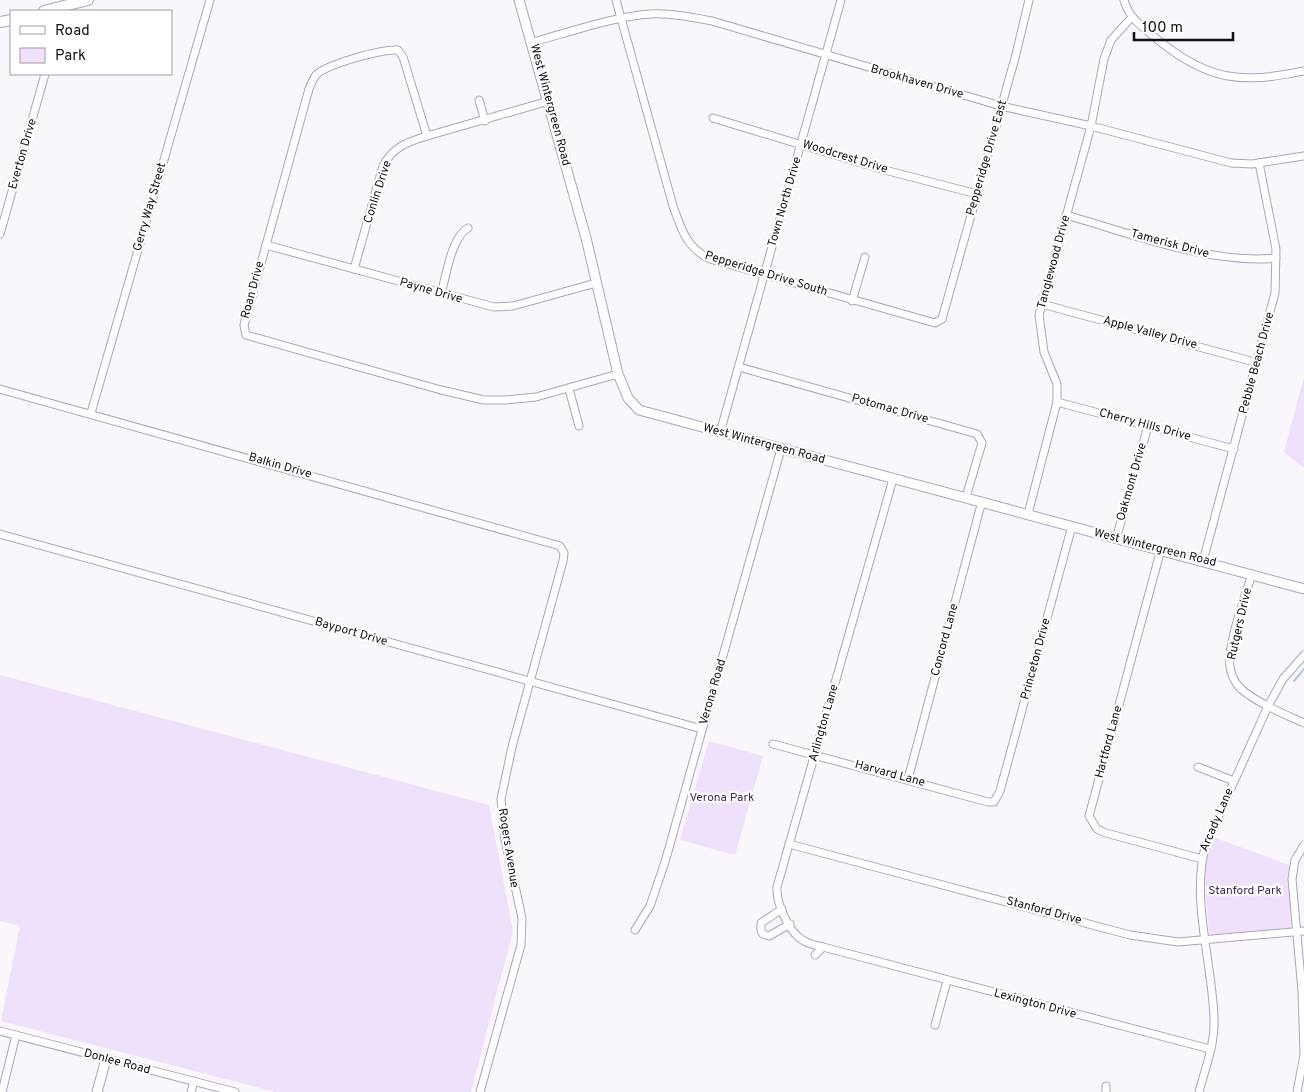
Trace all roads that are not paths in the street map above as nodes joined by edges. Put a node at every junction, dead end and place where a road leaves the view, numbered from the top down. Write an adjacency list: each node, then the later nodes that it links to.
1 (88, 0): 8 (main road)
2 (210, 0): 45 (street, Gerry Way Street)
3 (519, 0): 11 (street, West Wintergreen Road)
4 (616, 0): 10 (street, Pepperidge Drive South)
5 (841, 0): 12 (street, Town North Drive)
6 (1029, 0): 17 (street, Pepperidge Drive East)
7 (1124, 0): 9 (street)
8 (63, 9)
9 (1132, 17): 13 (street); 20 (street, Tanglewood Drive)
10 (621, 19): 11 (street, Brookhaven Drive); 12 (street, Brookhaven Drive); 33 (street, Pepperidge Drive South)
11 (532, 42): 16 (street, West Wintergreen Road)
12 (826, 54): 17 (street, Brookhaven Drive); 22 (street, Town North Drive)
13 (1304, 71)
14 (45, 75): 28 (street, Everton Drive)
15 (479, 100): 19 (street)
16 (549, 101): 19 (street, Conlin Drive); 34 (street, West Wintergreen Road)
17 (1001, 106): 20 (street, Brookhaven Drive); 25 (street, Pepperidge Drive East)
18 (713, 118): 22 (street, Woodcrest Drive)
19 (485, 120): 21 (street, Conlin Drive)
20 (1091, 126): 24 (street, Brookhaven Drive); 26 (street, Tanglewood Drive)
21 (427, 136): 29 (street, Roan Drive); 32 (street, Conlin Drive)
22 (801, 144): 25 (street, Woodcrest Drive); 33 (street, Town North Drive)
23 (1304, 156): 24 (street, Brookhaven Drive)
24 (1259, 163): 31 (street, Pebble Beach Drive)
25 (977, 194): 38 (street, Pepperidge Drive East)
26 (1066, 215): 31 (street, Tamerisk Drive); 37 (street, Tanglewood Drive)
27 (468, 228): 35 (street)
28 (0, 234)
29 (266, 245): 32 (street, Payne Drive); 43 (street, Roan Drive)
30 (865, 257): 36 (street)
31 (1276, 258): 39 (street, Pebble Beach Drive)
32 (354, 269): 35 (street, Payne Drive)
33 (764, 275): 36 (street, Pepperidge Drive South); 40 (street, Town North Drive)
34 (596, 283): 35 (street, Payne Drive); 41 (street, West Wintergreen Road)
35 (441, 294)
36 (852, 300): 38 (street, Pepperidge Drive South)
37 (1042, 304): 39 (street, Apple Valley Drive); 44 (street, Tanglewood Drive)
38 (943, 315)
39 (1258, 362): 50 (street, Pebble Beach Drive)
40 (739, 367): 48 (street, Town North Drive); 52 (street, Potomac Drive)
41 (618, 374): 43 (street, Roan Drive); 48 (street, West Wintergreen Road)
42 (0, 389): 45 (street, Balkin Drive)
43 (569, 389): 46 (street)
44 (1057, 402): 47 (street, Cherry Hills Drive); 54 (street, Tanglewood Drive)
45 (91, 414): 58 (street, Balkin Drive)
46 (579, 426)
47 (1148, 426): 50 (street, Cherry Hills Drive); 57 (street, Oakmont Drive)
48 (720, 433): 49 (street, West Wintergreen Road)
49 (781, 449): 51 (street, West Wintergreen Road); 67 (street, Verona Road)
50 (1234, 449): 60 (street, Pebble Beach Drive)
51 (893, 479): 52 (street, West Wintergreen Road); 69 (street, Arlington Lane)
52 (966, 497): 53 (street, West Wintergreen Road)
53 (982, 501): 54 (street, West Wintergreen Road); 71 (street, Concord Lane)
54 (1028, 514): 55 (street, West Wintergreen Road)
55 (1072, 526): 57 (street, West Wintergreen Road); 73 (street, Princeton Drive)
56 (0, 534): 64 (street, Bayport Drive)
57 (1116, 539): 59 (street, West Wintergreen Road)
58 (560, 546): 64 (street, Rogers Avenue)
59 (1161, 549): 60 (street, West Wintergreen Road); 76 (street, Hartford Lane)
60 (1203, 560): 61 (street, West Wintergreen Road)
61 (1252, 574): 62 (street, West Wintergreen Road); 65 (street, Rutgers Drive)
62 (1304, 589)
63 (1304, 656): 65 (street, Arcady Lane)
64 (531, 682): 67 (street, Bayport Drive); 96 (street, Rogers Avenue)
65 (1268, 706): 66 (street, Rutgers Drive); 72 (street, Arcady Lane)
66 (1304, 723)
67 (702, 729): 79 (street, Verona Road)
68 (773, 744): 69 (street, Harvard Lane)
69 (815, 754): 71 (street, Harvard Lane); 74 (street, Arlington Lane)
70 (1198, 767): 72 (street)
71 (908, 779): 73 (street, Harvard Lane)
72 (1234, 780): 76 (street, Arcady Lane)
73 (1000, 791)
74 (789, 844): 77 (street, Arlington Lane); 81 (street, Stanford Drive)
75 (1304, 845): 80 (street)
76 (1202, 859): 81 (street, Arcady Lane)
77 (782, 909): 78 (street, Arlington Lane); 78 (street)
78 (790, 924): 82 (street, Arlington Lane)
79 (635, 930)
80 (1300, 932): 81 (street, Stanford Drive); 98 (street)
81 (1205, 940): 89 (street, Arcady Lane)
82 (823, 947): 83 (street); 84 (street, Arlington Lane)
83 (815, 955)
84 (860, 957): 85 (street, Lexington Drive)
85 (947, 981): 86 (street); 89 (street, Lexington Drive)
86 (935, 1025)
87 (0, 1031): 88 (street, Donlee Road)
88 (16, 1035): 90 (street, Donlee Road); 92 (street)
89 (1210, 1049): 97 (street, Arcady Lane)
90 (106, 1058): 91 (street, Donlee Road); 93 (street)
91 (194, 1082): 94 (street); 95 (street, Donlee Road)
92 (2, 1092)
93 (97, 1092)
94 (191, 1092)
95 (235, 1092)
96 (480, 1092)
97 (1199, 1092)
98 (1297, 1092)

